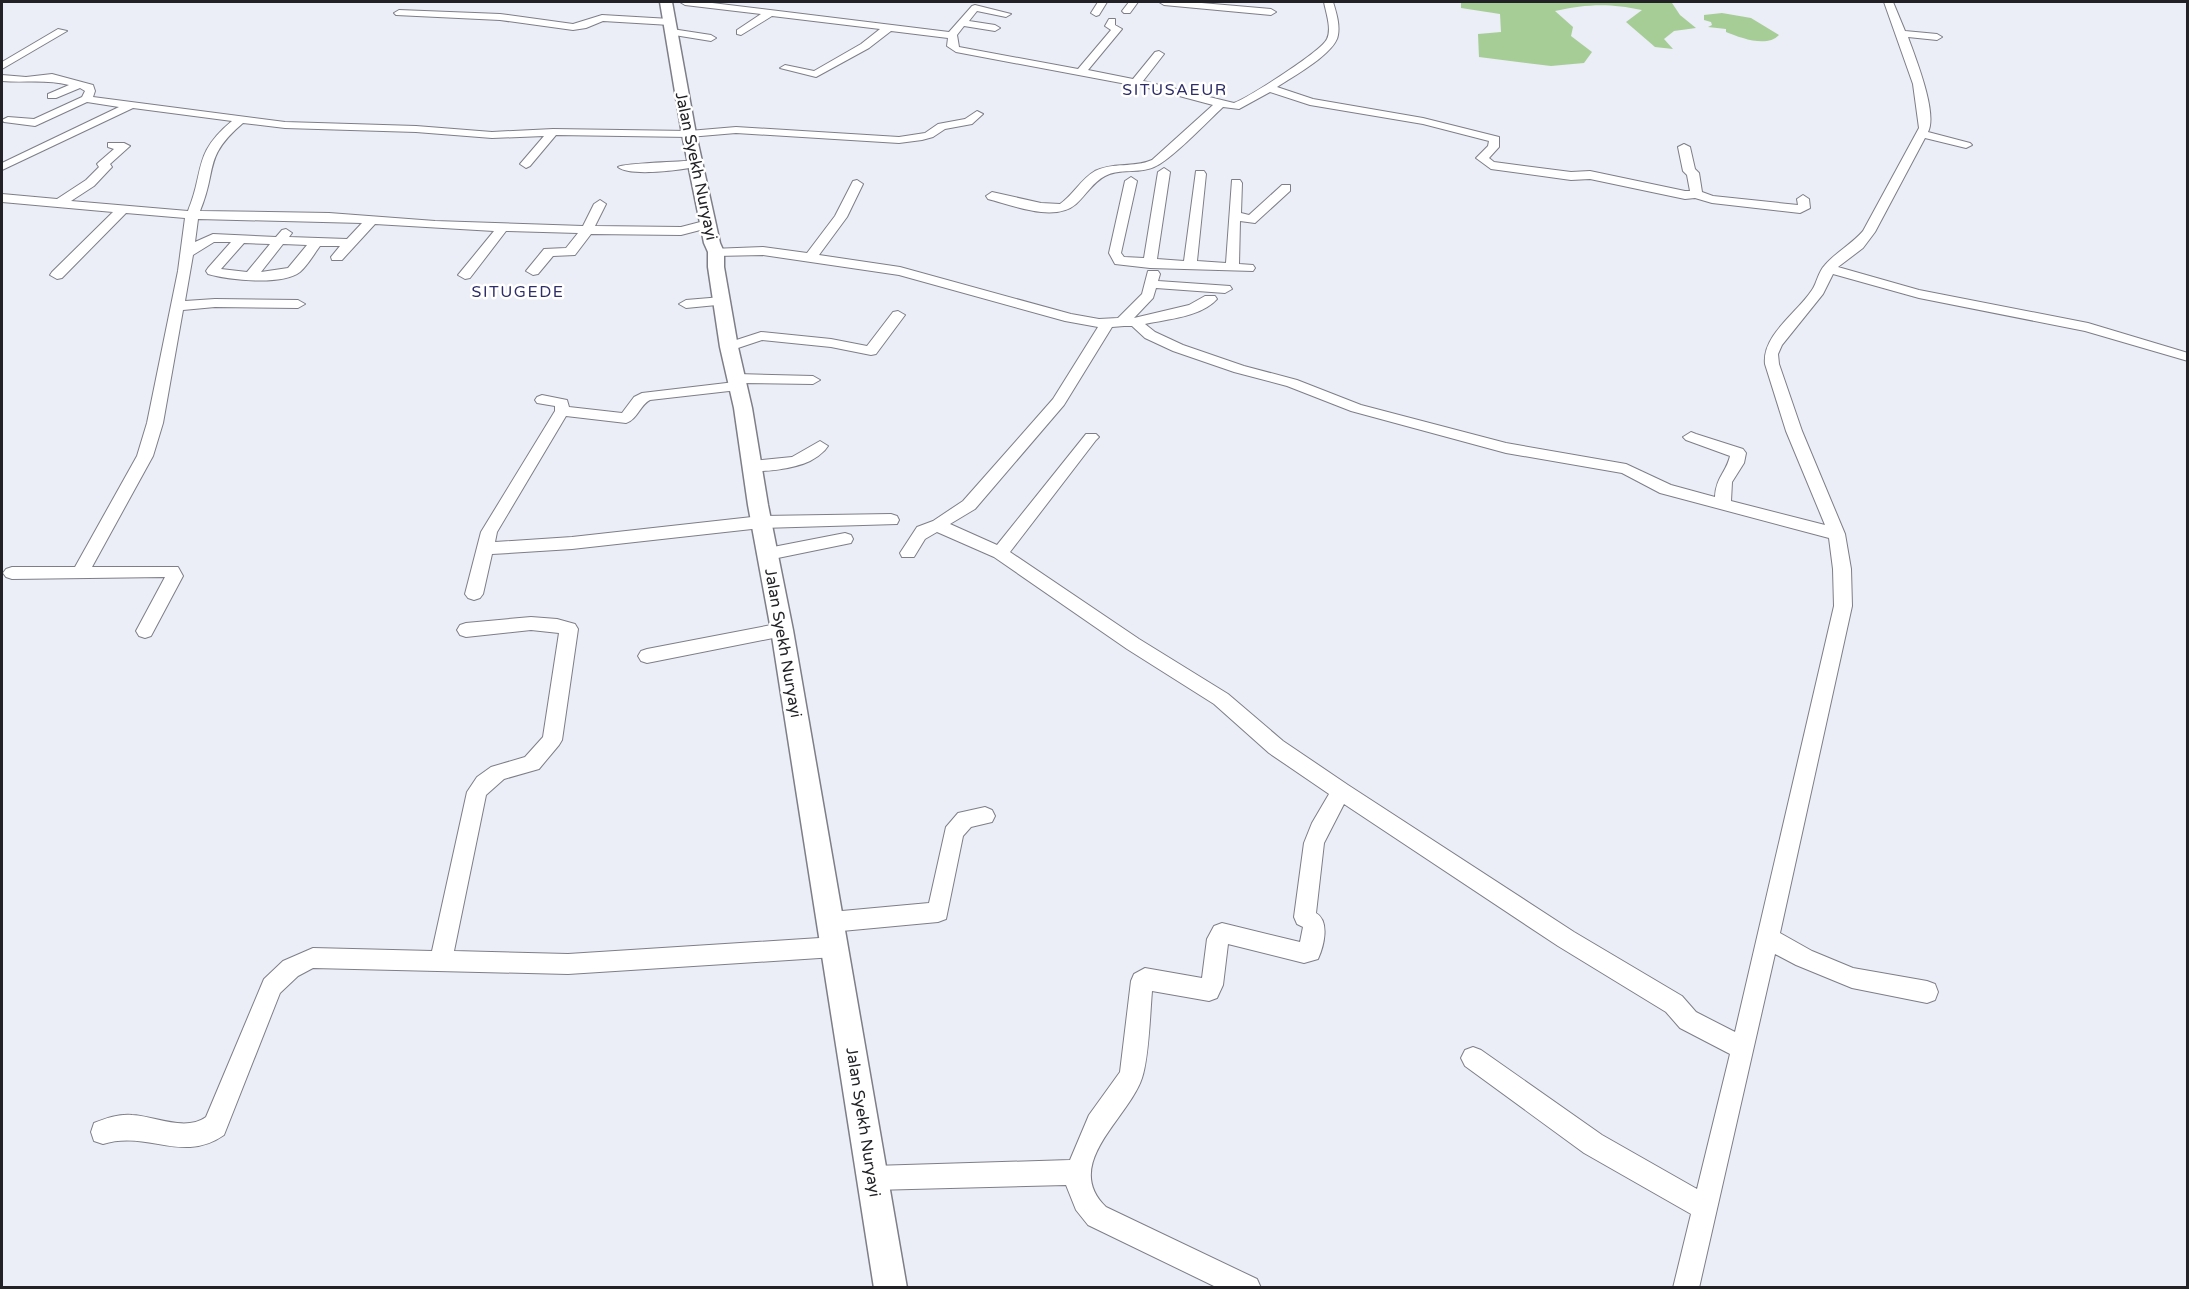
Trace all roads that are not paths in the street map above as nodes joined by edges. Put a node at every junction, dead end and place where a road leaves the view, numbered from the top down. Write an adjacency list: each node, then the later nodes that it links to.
1 (685, 2): 13 (street)
2 (1102, 2): 14 (street)
3 (1132, 2): 11 (street)
4 (1164, 2): 7 (street); 16 (street)
5 (1329, 2): 36 (street)
6 (1889, 2): 25 (street)
7 (1192, 4): 9 (street); 17 (street)
8 (976, 5): 15 (street); 20 (street)
9 (1236, 5): 12 (street)
10 (399, 12): 18 (street)
11 (1127, 12)
12 (1271, 12)
13 (770, 13): 21 (street); 24 (street)
14 (1096, 13)
15 (1006, 14)
16 (1158, 15)
17 (1187, 17)
18 (670, 18): 28 (street); 45 (main road, Jalan Syekh Nuryayi)
19 (1112, 21): 32 (street)
20 (963, 23): 22 (street); 26 (street)
21 (888, 28): 26 (street); 31 (street)
22 (995, 28)
23 (62, 31): 30 (street)
24 (741, 32)
25 (1900, 33): 27 (street); 46 (street)
26 (951, 35): 32 (street)
27 (1937, 37)
28 (711, 38)
29 (1159, 54): 34 (street)
30 (2, 66)
31 (785, 68)
32 (1081, 72): 34 (street)
33 (2, 78): 35 (street)
34 (1135, 82): 39 (street)
35 (80, 84): 37 (street); 38 (street)
36 (1267, 87): 39 (street); 60 (street)
37 (52, 96)
38 (86, 99): 40 (street); 42 (street)
39 (1220, 104): 61 (street)
40 (131, 105): 43 (street); 52 (street)
41 (977, 114): 45 (street)
42 (8, 120)
43 (240, 120): 44 (street); 67 (street)
44 (554, 132): 45 (street); 50 (street)
45 (688, 134): 51 (main road, Jalan Syekh Nuryayi)
46 (1921, 134): 48 (street); 86 (street)
47 (112, 145): 64 (street)
48 (1965, 145)
49 (1684, 147): 60 (street)
50 (526, 164)
51 (695, 164): 53 (street); 71 (main road, Jalan Syekh Nuryayi)
52 (2, 167)
53 (624, 167)
54 (1164, 172): 82 (street)
55 (1200, 174): 83 (street)
56 (1131, 181): 82 (street)
57 (1236, 183): 68 (street)
58 (857, 184): 81 (street)
59 (1286, 188): 68 (street)
60 (1696, 194): 62 (street)
61 (992, 196)
62 (1803, 199)
63 (3, 200): 64 (street)
64 (59, 203): 66 (street)
65 (600, 204): 73 (street)
66 (123, 209): 67 (street); 89 (street)
67 (192, 215): 69 (street); 79 (street)
68 (1234, 215): 84 (street)
69 (302, 216): 70 (street); 75 (street)
70 (372, 220): 72 (street); 77 (street)
71 (708, 224): 73 (street); 78 (main road, Jalan Syekh Nuryayi)
72 (502, 227): 73 (street); 90 (street)
73 (588, 229): 87 (street)
74 (241, 239): 75 (street); 79 (street); 88 (street)
75 (280, 240): 76 (street); 88 (street)
76 (317, 242): 77 (street); 88 (street)
77 (350, 243): 80 (street)
78 (716, 252): 81 (street); 94 (main road, Jalan Syekh Nuryayi)
79 (186, 254): 97 (street)
80 (338, 257)
81 (809, 259): 99 (street)
82 (1153, 264): 83 (street); 91 (street)
83 (1190, 265): 84 (street)
84 (1232, 267): 85 (street)
85 (1248, 268)
86 (1829, 268): 101 (street); 115 (street)
87 (533, 271)
88 (252, 274)
89 (57, 275)
90 (465, 275)
91 (1150, 284): 92 (street); 99 (street)
92 (1225, 289)
93 (1210, 299): 99 (street)
94 (722, 301): 96 (street); 100 (main road, Jalan Syekh Nuryayi)
95 (298, 304): 97 (street)
96 (686, 304)
97 (177, 306): 123 (street)
98 (898, 315): 100 (street)
99 (1121, 323): 110 (street); 114 (street)
100 (729, 347): 103 (main road, Jalan Syekh Nuryayi)
101 (2187, 357)
102 (813, 380): 103 (street)
103 (738, 382): 105 (street); 109 (main road, Jalan Syekh Nuryayi)
104 (542, 400): 105 (street)
105 (562, 411): 118 (street)
106 (1091, 437): 121 (street)
107 (1691, 437): 110 (street)
108 (820, 446): 109 (street)
109 (753, 466): 113 (main road, Jalan Syekh Nuryayi)
110 (1723, 506): 115 (street)
111 (891, 520): 112 (street)
112 (825, 521): 113 (street); 117 (street)
113 (761, 522): 118 (street); 120 (main road, Jalan Syekh Nuryayi)
114 (938, 526): 119 (street); 121 (street)
115 (1837, 534): 132 (street)
116 (845, 539): 117 (street)
117 (826, 543): 120 (street)
118 (485, 549): 124 (street)
119 (908, 553)
120 (768, 554): 126 (main road, Jalan Syekh Nuryayi)
121 (1000, 554): 129 (street)
122 (12, 573): 123 (street)
123 (80, 573): 127 (street)
124 (474, 594)
125 (466, 630): 134 (street)
126 (782, 630): 128 (street); 131 (main road, Jalan Syekh Nuryayi)
127 (145, 631)
128 (647, 656)
129 (1341, 791): 136 (street); 139 (street)
130 (985, 816): 131 (street)
131 (831, 922): 133 (main road, Jalan Syekh Nuryayi)
132 (1768, 938): 135 (street); 136 (street)
133 (835, 947): 134 (street); 140 (main road, Jalan Syekh Nuryayi)
134 (441, 961): 138 (street)
135 (1927, 992)
136 (1743, 1048): 141 (street)
137 (1473, 1058): 141 (street)
138 (103, 1132)
139 (1077, 1172): 140 (street); 143 (street)
140 (873, 1178): 142 (main road, Jalan Syekh Nuryayi)
141 (1705, 1208): 144 (street)
142 (891, 1287)
143 (1248, 1287)
144 (1686, 1287)

